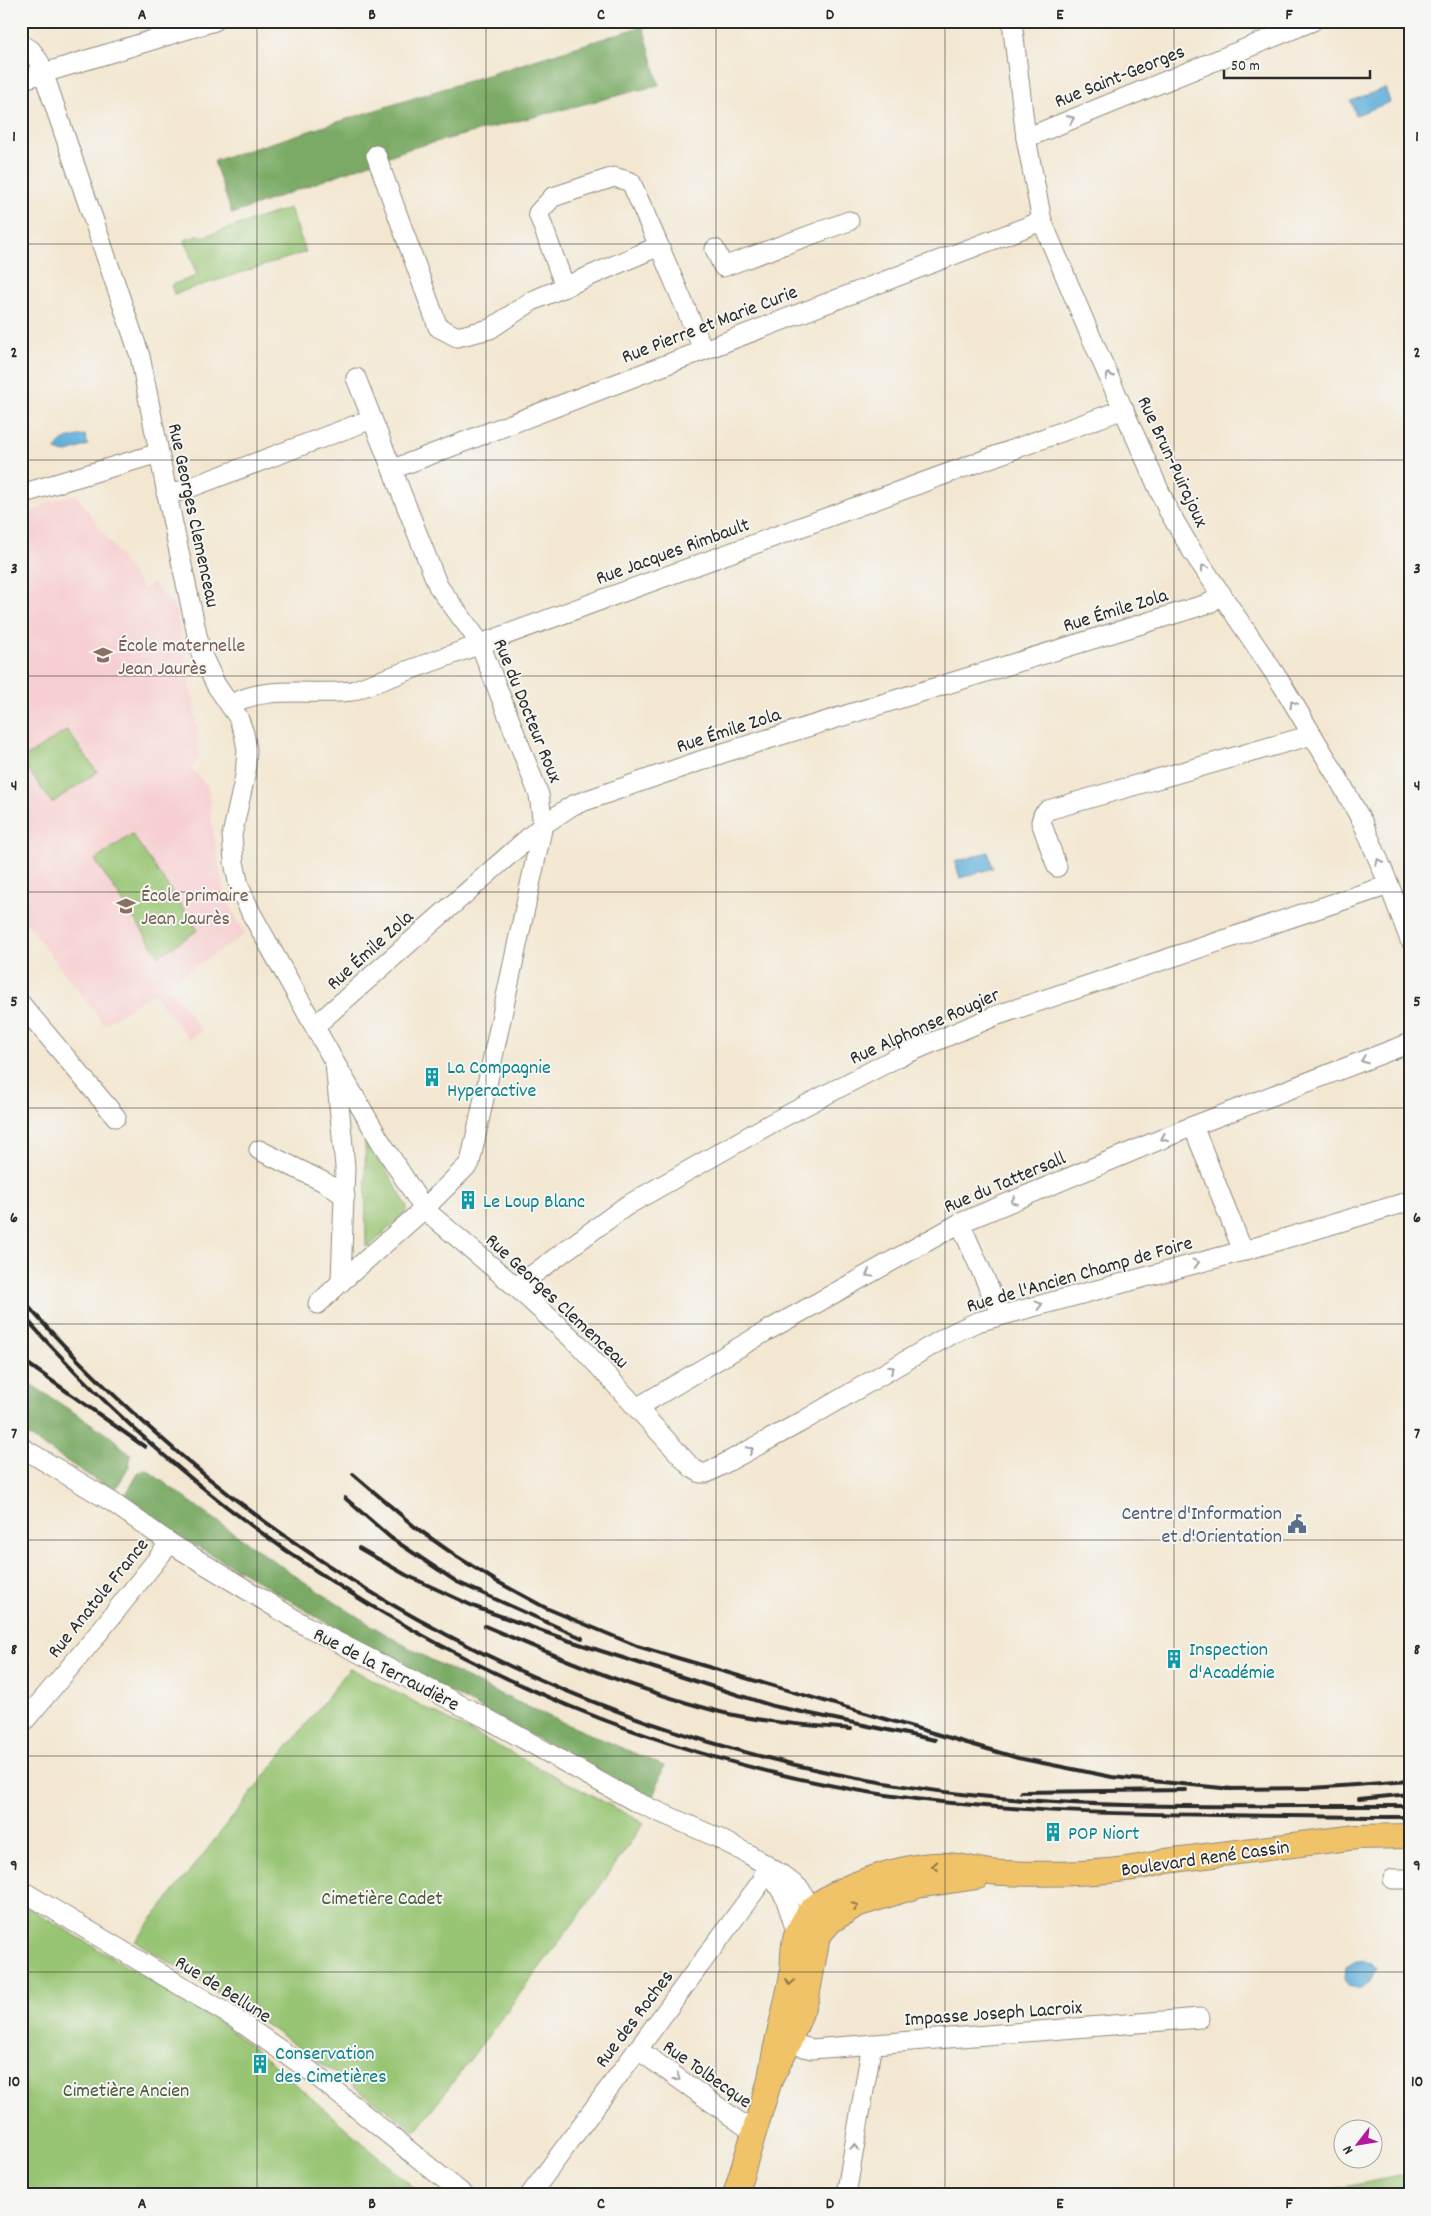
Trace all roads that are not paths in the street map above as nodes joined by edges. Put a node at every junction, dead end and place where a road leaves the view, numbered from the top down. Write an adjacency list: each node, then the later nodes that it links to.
1 (215, 21): 5 (street)
2 (1012, 21): 7 (street, Rue Brun-Puirajoux)
3 (1313, 21): 7 (street, Rue Saint-Georges, one-way to 3)
4 (21, 44): 5 (street, Rue Georges Clemenceau)
5 (44, 73): 6 (street); 18 (street, Rue Georges Clemenceau)
6 (21, 80)
7 (1026, 138): 10 (street, Rue Brun-Puirajoux)
8 (376, 155): 13 (street)
9 (849, 221): 12 (street)
10 (1042, 221): 14 (street, Rue Pierre et Marie Curie); 16 (street, Rue Brun-Puirajoux, one-way to 10)
11 (659, 246): 13 (street); 13 (street); 14 (street)
12 (715, 249)
13 (566, 287)
14 (703, 349): 19 (street, Rue Pierre et Marie Curie)
15 (356, 378): 17 (street, Rue du Docteur Roux)
16 (1124, 409): 22 (street, Rue Brun-Puirajoux, one-way to 16); 23 (street, Rue Jacques Rimbault)
17 (372, 419): 19 (street, Rue du Docteur Roux); 20 (street)
18 (159, 453): 20 (street, Rue Georges Clemenceau); 21 (street)
19 (393, 469): 23 (street, Rue du Docteur Roux)
20 (166, 492): 24 (street, Rue Georges Clemenceau)
21 (21, 494)
22 (1221, 593): 25 (street, Rue Brun-Puirajoux, one-way to 22); 26 (street, Rue Émile Zola)
23 (479, 644): 24 (street, Rue Jacques Rimbault); 26 (street, Rue du Docteur Roux)
24 (230, 705): 31 (street, Rue Georges Clemenceau)
25 (1312, 735): 27 (street); 28 (street, Rue Brun-Puirajoux, one-way to 25)
26 (543, 825): 31 (street, Rue Émile Zola); 39 (street, Rue du Docteur Roux)
27 (1058, 867)
28 (1390, 885): 29 (street, Rue Brun-Puirajoux); 43 (street, Rue Alphonse Rougier)
29 (1410, 940)
30 (21, 1004): 34 (street)
31 (315, 1026): 33 (street, Rue Georges Clemenceau)
32 (1410, 1043): 35 (street, Rue du Tattersall, one-way to 35)
33 (335, 1063): 37 (street); 39 (street, Rue Georges Clemenceau)
34 (116, 1117)
35 (1193, 1126): 40 (street, Rue du Tattersall, one-way to 40); 41 (street)
36 (258, 1150): 37 (street)
37 (346, 1196): 42 (street)
38 (1410, 1201): 41 (street, Rue de l'Ancien Champ de Foire)
39 (424, 1209): 42 (street, Rue du Docteur Roux); 43 (street, Rue Georges Clemenceau)
40 (960, 1223): 45 (street); 46 (street, Rue du Tattersall, one-way to 46)
41 (1243, 1251): 45 (street, Rue de l'Ancien Champ de Foire, one-way to 41)
42 (341, 1282): 44 (street)
43 (516, 1287): 46 (street, Rue Georges Clemenceau)
44 (318, 1304)
45 (1001, 1314): 46 (street, Rue de l'Ancien Champ de Foire, one-way to 45)
46 (638, 1407)
47 (21, 1447): 48 (street, Rue de la Terraudière)
48 (170, 1543): 49 (street, Rue Anatole France); 51 (street, Rue de la Terraudière)
49 (21, 1725)
50 (1410, 1836): 52 (main road, Boulevard René Cassin)
51 (766, 1866): 54 (street, Rue de la Terraudière); 55 (street, Rue de la Terraudière); 59 (street, Rue des Roches)
52 (1001, 1873): 54 (main road, Boulevard René Cassin, one-way to 54); 55 (main road, Boulevard René Cassin, one-way to 52)
53 (21, 1890): 62 (street, Rue de Bellune)
54 (812, 1910): 55 (main road, Boulevard René Cassin)
55 (807, 1935): 57 (main road, Rue de la Terraudière); 60 (main road, Rue de la Terraudière, one-way to 60)
56 (1200, 2018): 58 (street, Impasse Joseph Lacroix)
57 (789, 2043): 58 (street, Impasse Joseph Lacroix); 60 (main road, Rue de la Terraudière)
58 (872, 2044): 65 (street, one-way to 58)
59 (637, 2050): 61 (street, Rue Tolbecque, one-way to 61); 63 (street, Rue des Roches)
60 (770, 2080): 61 (main road, Rue de la Terraudière)
61 (754, 2131): 64 (main road, Rue de la Terraudière)
62 (464, 2195)
63 (530, 2195)
64 (735, 2195)
65 (846, 2195)

